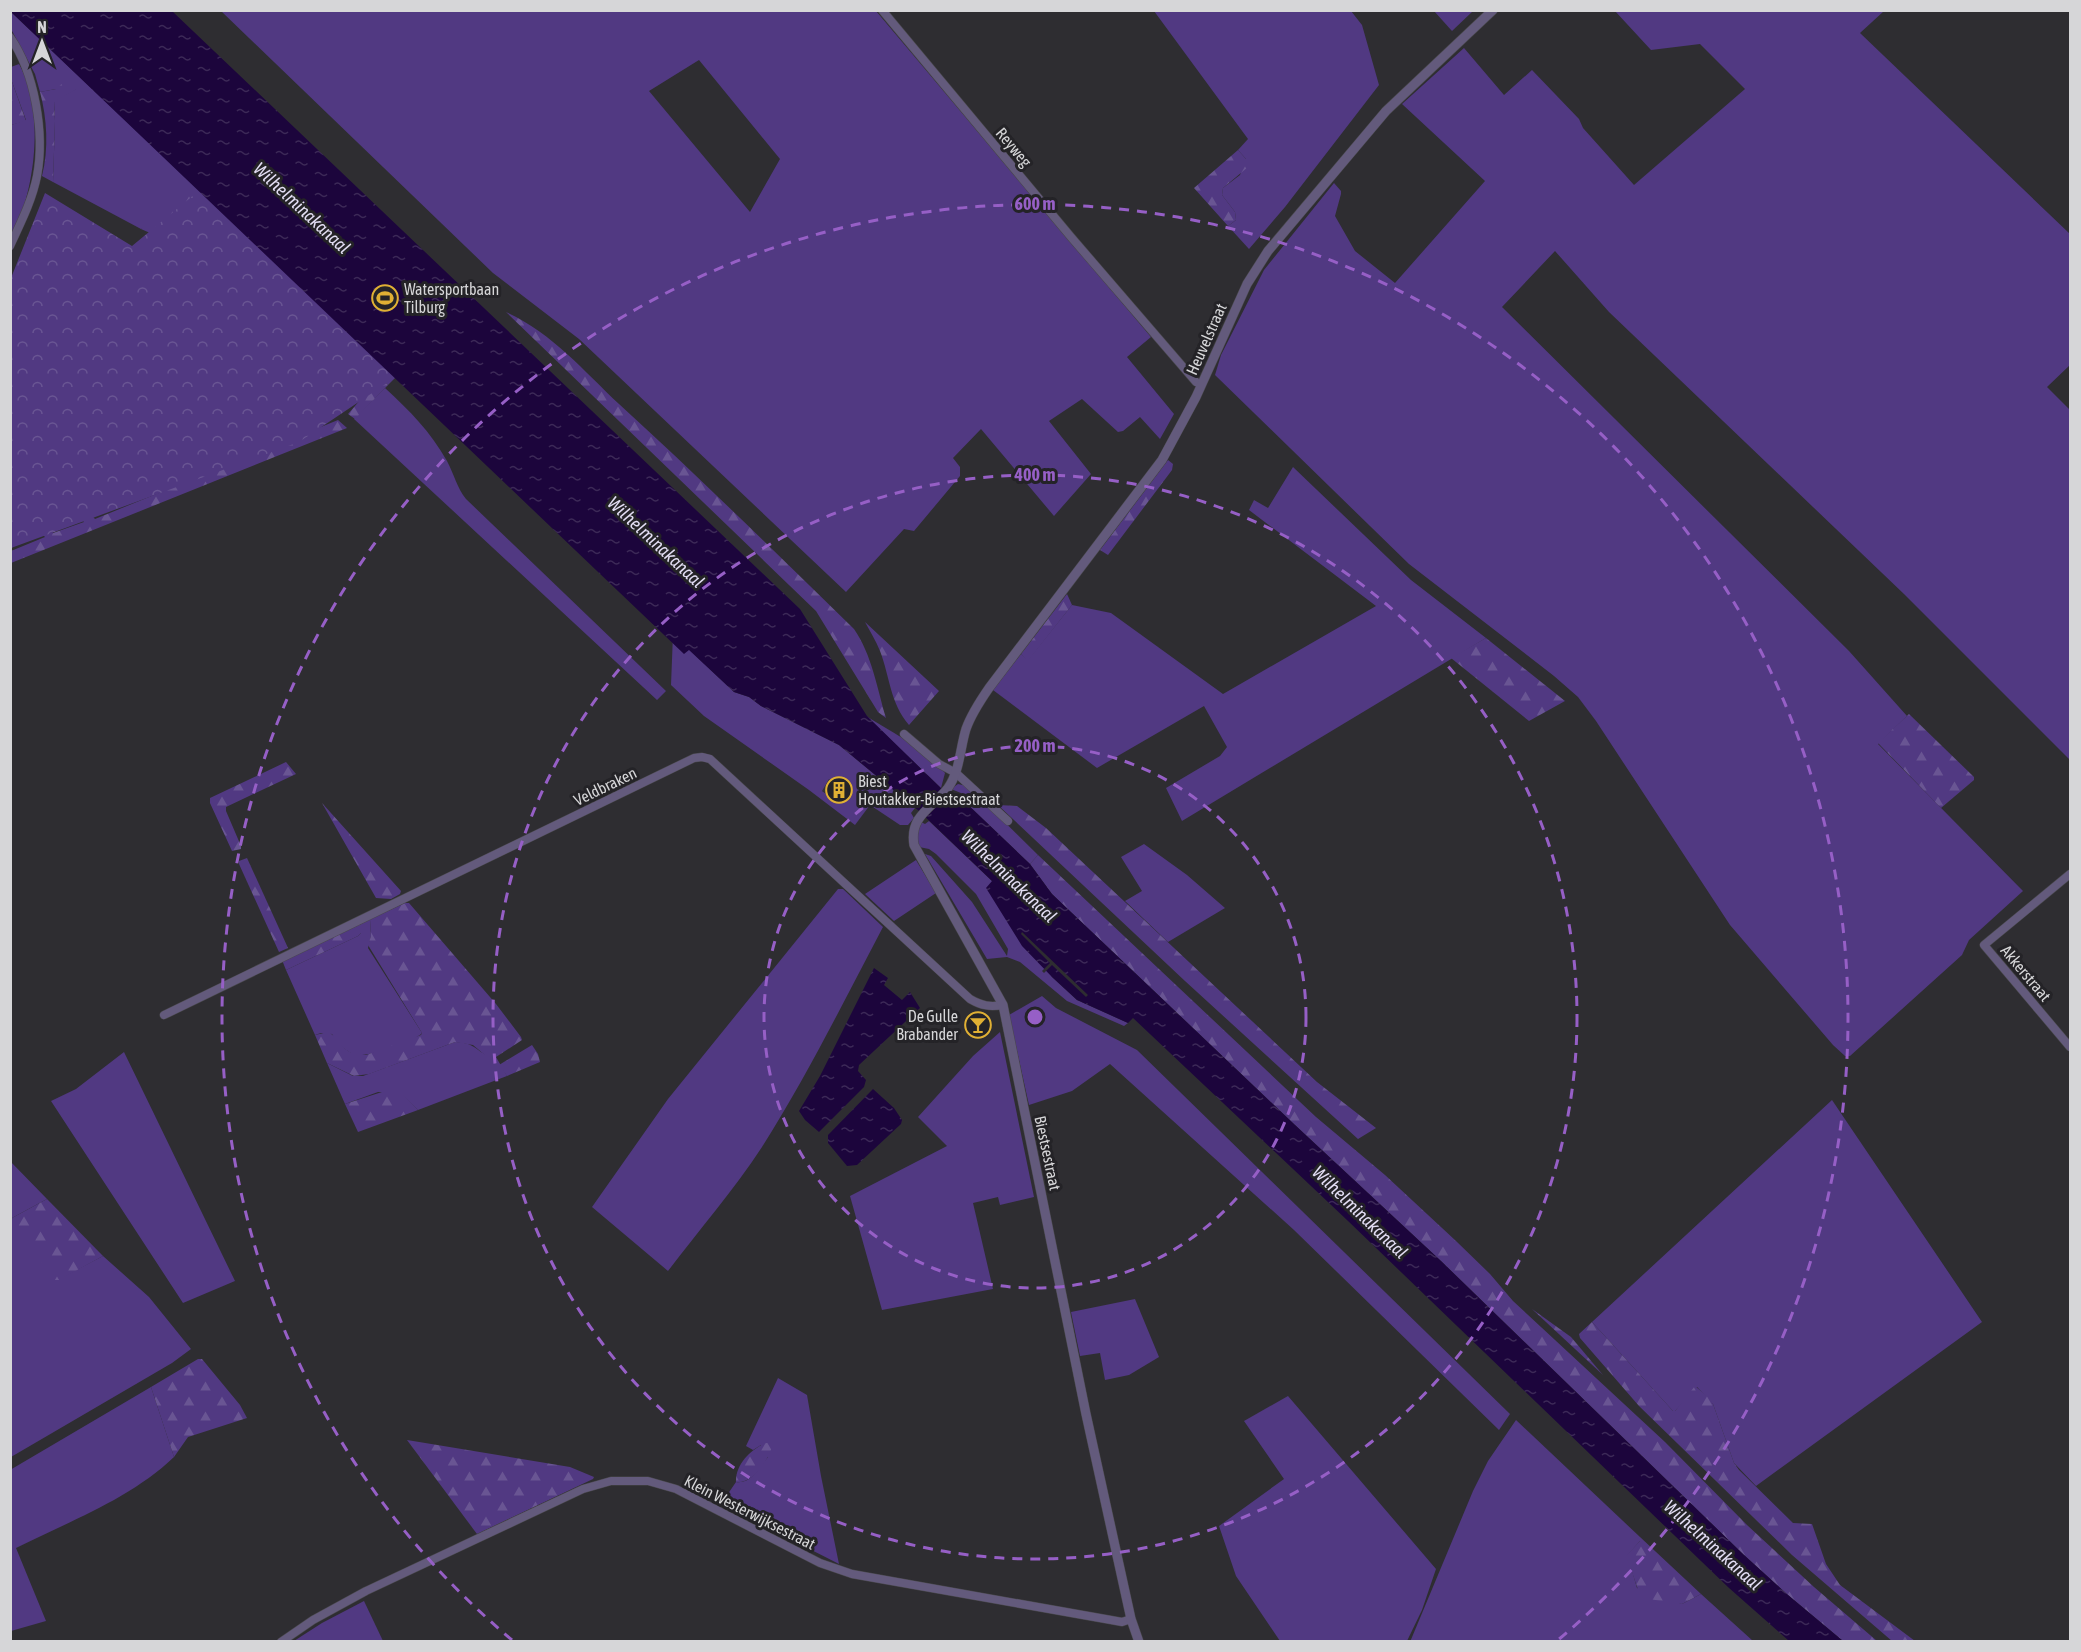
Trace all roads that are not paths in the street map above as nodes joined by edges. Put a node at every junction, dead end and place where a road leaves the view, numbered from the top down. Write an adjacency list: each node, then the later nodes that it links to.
1 (882, 10): 5 (street, Reyweg)
2 (1493, 10): 6 (street, Heuvelstraat)
3 (10, 37): 4 (street)
4 (10, 246)
5 (1196, 382)
6 (978, 705): 8 (street, Biestsestraat)
7 (904, 734): 8 (street)
8 (956, 773): 9 (street); 11 (street, Biestsestraat)
9 (1008, 821)
10 (2070, 874): 13 (street, Akkerstraat)
11 (1003, 1005): 12 (street, Veldbraken); 14 (street, Biestsestraat)
12 (164, 1015)
13 (2070, 1047)
14 (1131, 1619): 15 (street, Klein Westerwijksestraat); 16 (street, Biestsestraat)
15 (281, 1641)
16 (1139, 1641)

